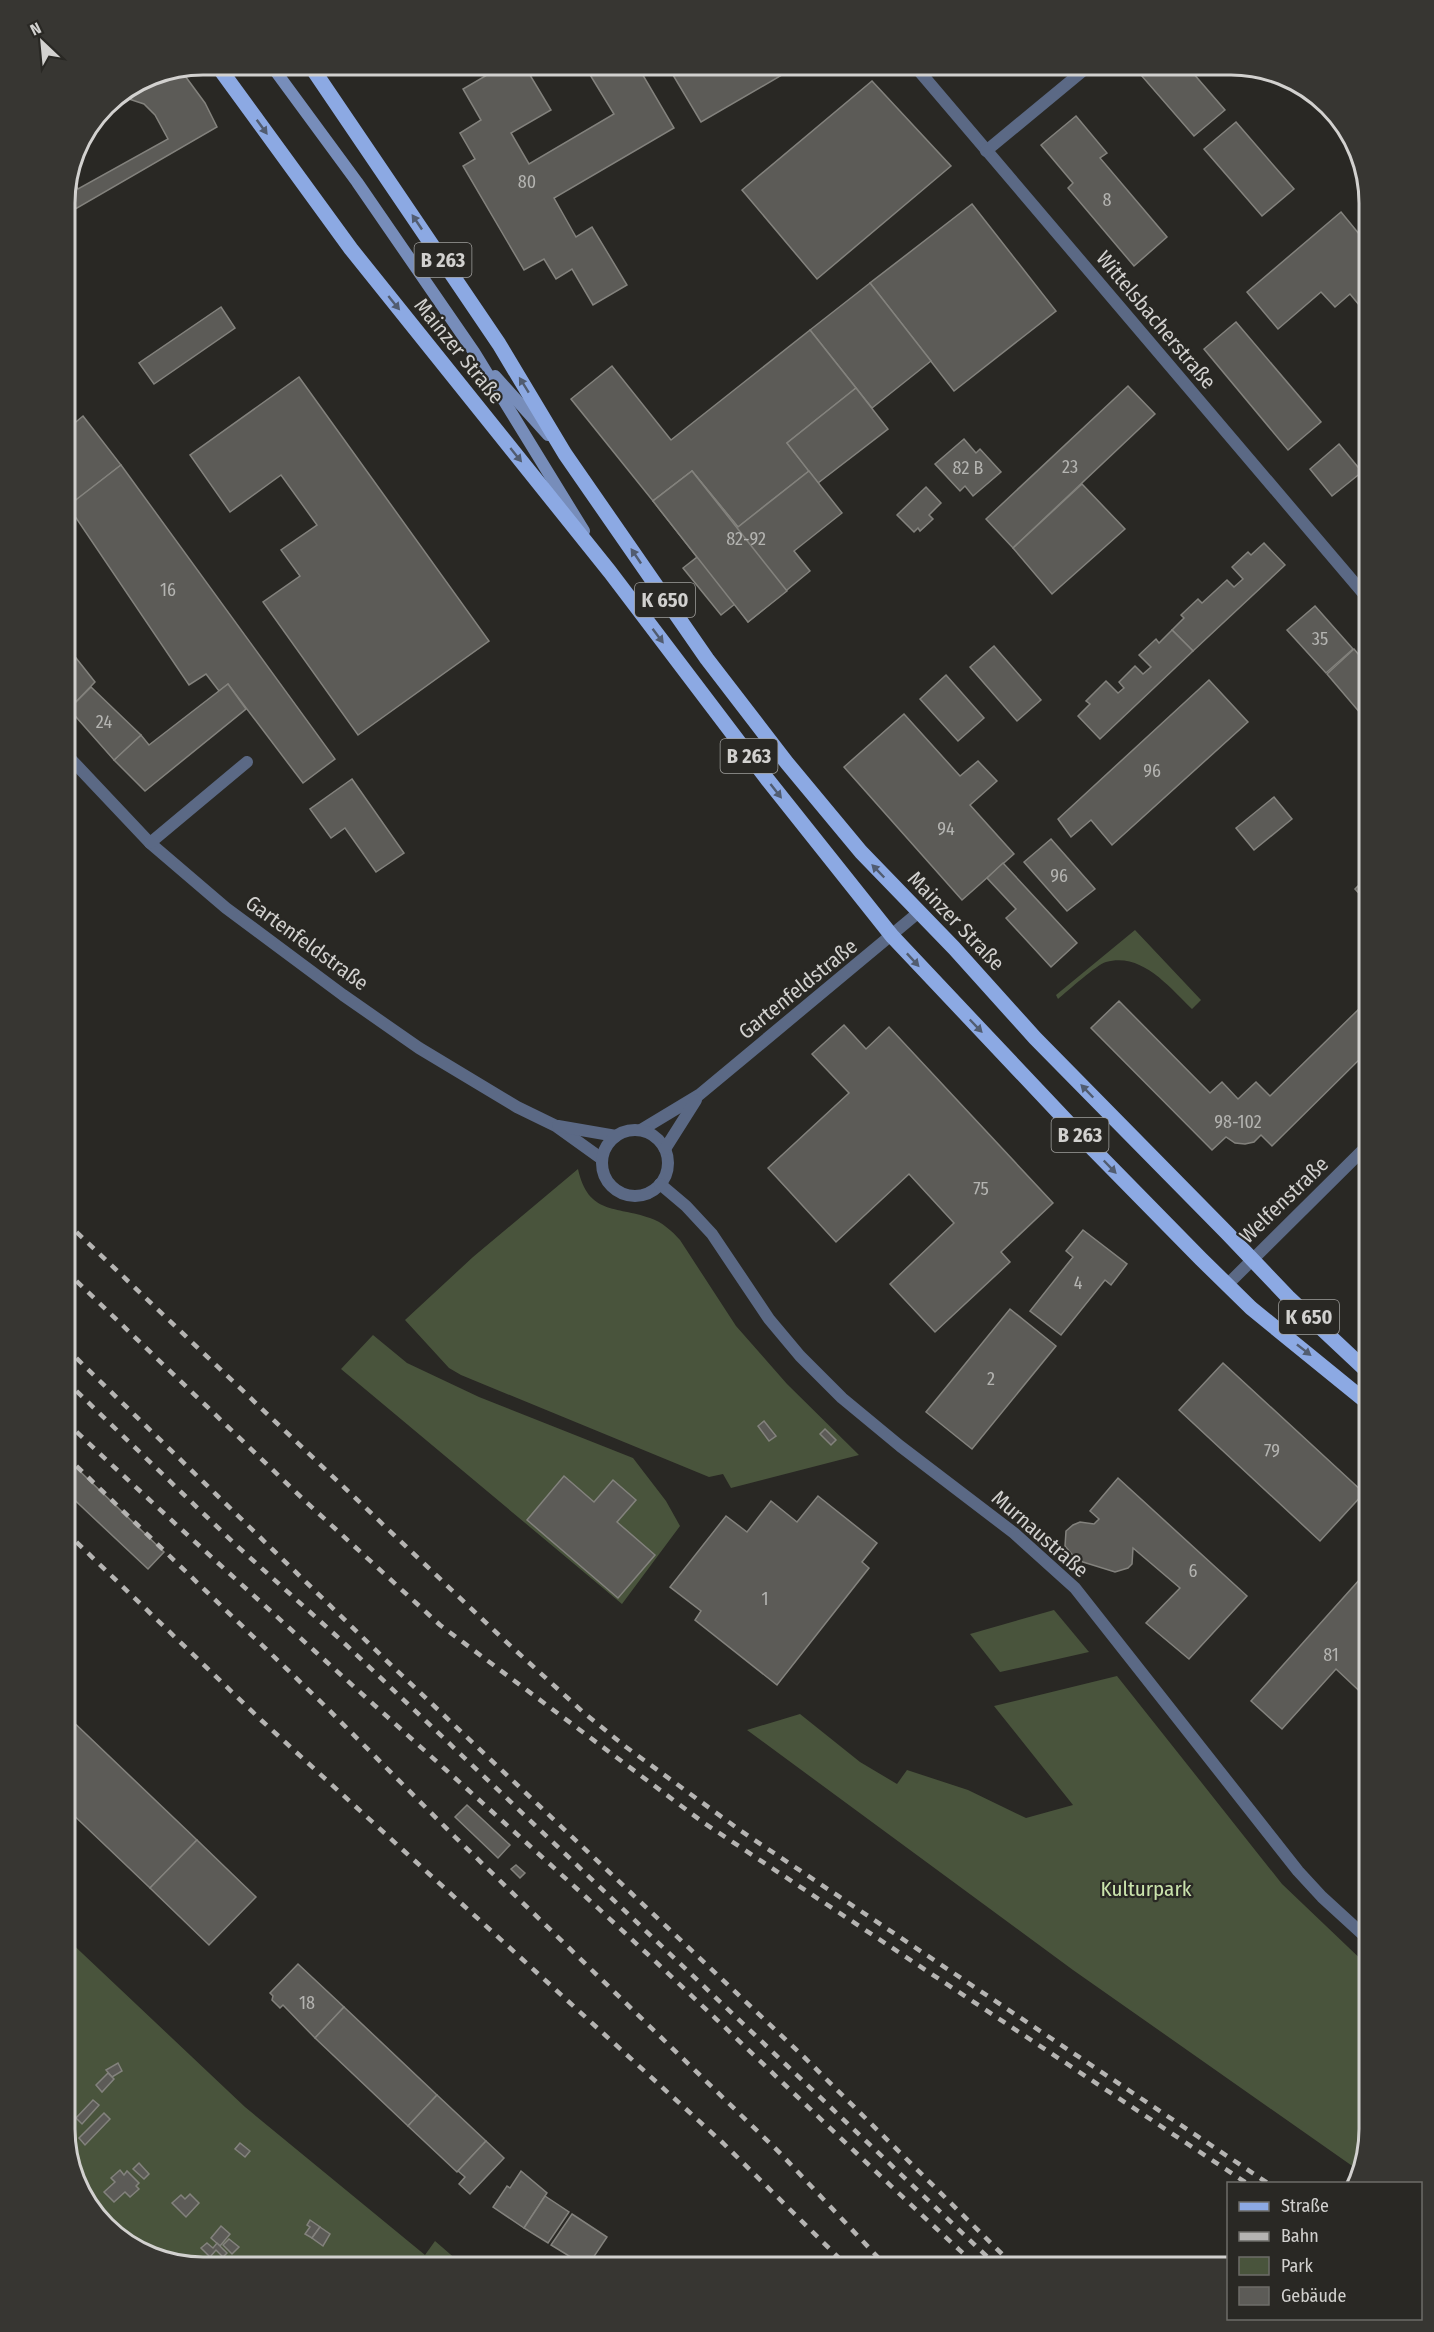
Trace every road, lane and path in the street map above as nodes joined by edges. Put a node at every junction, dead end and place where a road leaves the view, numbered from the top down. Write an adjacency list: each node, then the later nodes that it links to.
1 (225, 75): 9 (main road, Mainzer Straße / B 263, one-way to 9)
2 (279, 75): 7 (street, Mainzer Straße / K 650)
3 (317, 75): 8 (main road, Mainzer Straße / B 263, one-way to 3)
4 (922, 75): 6 (street, Wittelsbacherstraße)
5 (1078, 75): 6 (street)
6 (986, 151): 10 (street, Wittelsbacherstraße)
7 (474, 352): 8 (street, Mainzer Straße / K 650); 9 (street, Mainzer Straße / K 650)
8 (565, 454): 11 (main road, Mainzer Straße / K 650, one-way to 8)
9 (610, 572): 16 (main road, Mainzer Straße / B 263, one-way to 16)
10 (1359, 587)
11 (742, 706): 15 (main road, Mainzer Straße / B 263, one-way to 11)
12 (247, 762): 14 (street)
13 (75, 764): 14 (street, Gartenfeldstraße)
14 (150, 843): 18 (street, Gartenfeldstraße)
15 (920, 912): 16 (street, Gartenfeldstraße); 25 (main road, Mainzer Straße / B 263, one-way to 15)
16 (892, 936): 17 (street, Gartenfeldstraße); 27 (main road, Mainzer Straße / B 263, one-way to 27)
17 (699, 1095): 19 (street, Gartenfeldstraße); 21 (street, Gartenfeldstraße)
18 (556, 1126): 20 (street, Gartenfeldstraße); 23 (street, Gartenfeldstraße)
19 (641, 1130): 20 (street); 21 (street)
20 (616, 1136): 23 (street)
21 (665, 1149): 24 (street)
22 (1359, 1155): 26 (street, Welfenstraße)
23 (602, 1159): 24 (street)
24 (660, 1184): 30 (street, Murnaustraße)
25 (1201, 1208): 26 (main road, Mainzer Straße / K 650)
26 (1252, 1259): 27 (street, Welfenstraße); 28 (main road, Mainzer Straße / K 650)
27 (1227, 1285): 29 (main road, Mainzer Straße / K 650, one-way to 29)
28 (1359, 1363)
29 (1359, 1395)
30 (1359, 1930)

